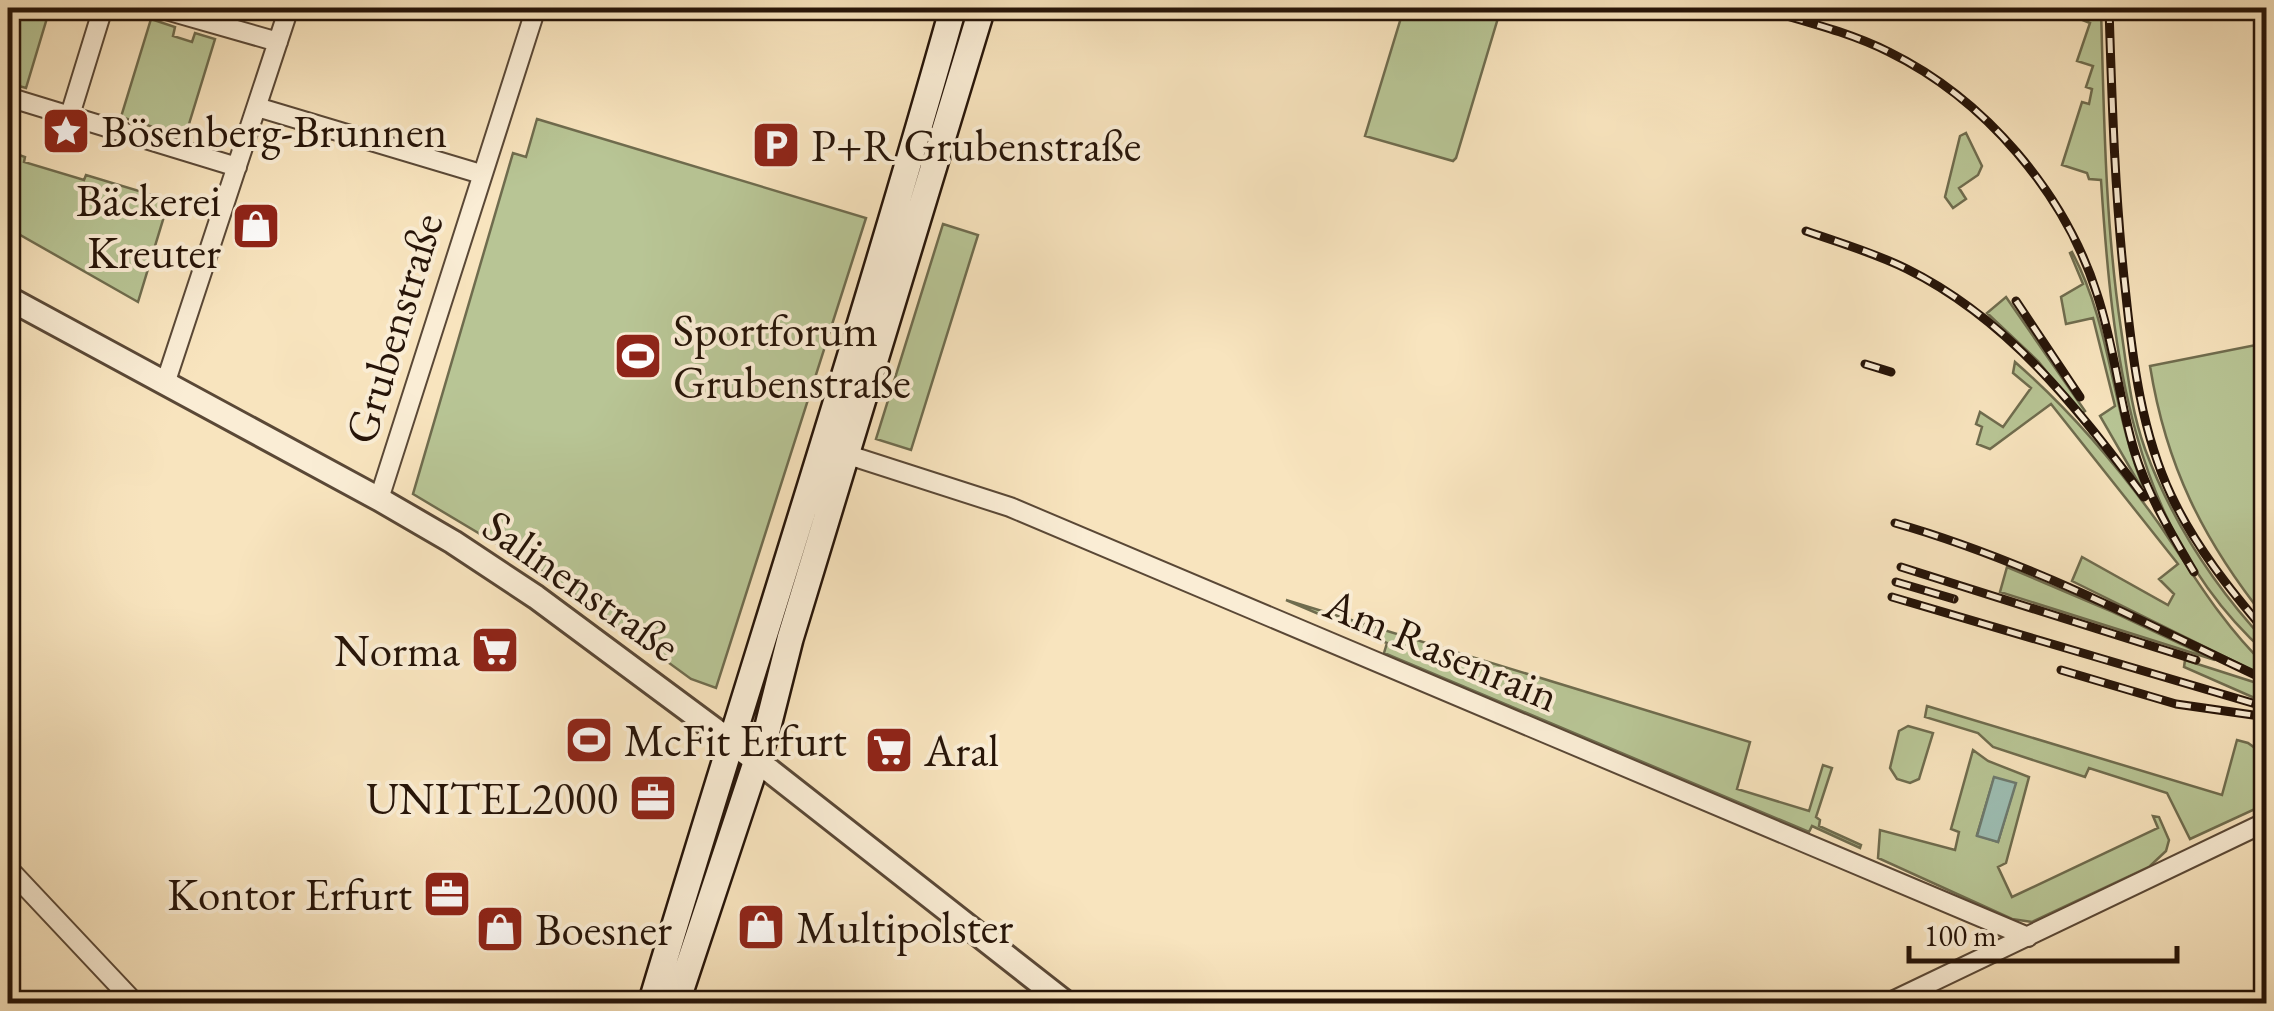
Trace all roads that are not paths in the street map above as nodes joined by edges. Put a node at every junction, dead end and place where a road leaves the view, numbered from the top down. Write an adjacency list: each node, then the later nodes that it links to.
1 (102, 8): 10 (street)
2 (158, 8): 7 (street)
3 (289, 8): 7 (street)
4 (536, 8): 12 (street, Grubenstraße)
5 (953, 8): 15 (main road)
6 (982, 8): 15 (main road)
7 (278, 42): 9 (street)
8 (8, 96): 10 (street)
9 (257, 107): 11 (street); 12 (street)
10 (70, 115): 11 (street)
11 (237, 168): 14 (street)
12 (481, 174): 16 (street, Grubenstraße)
13 (8, 298): 14 (street, Salinenstraße)
14 (165, 384): 16 (street, Salinenstraße)
15 (833, 451): 17 (main road); 18 (main road); 21 (street, Am Rasenrain)
16 (379, 499): 17 (street, Salinenstraße)
17 (729, 741): 18 (street, Salinenstraße); 23 (main road)
18 (756, 762): 24 (main road); 25 (street, Salinenstraße)
19 (2266, 822): 21 (street)
20 (8, 868): 22 (street)
21 (2028, 937): 26 (street)
22 (136, 1004)
23 (650, 1004)
24 (676, 1004)
25 (1067, 1004)
26 (1886, 1004)

